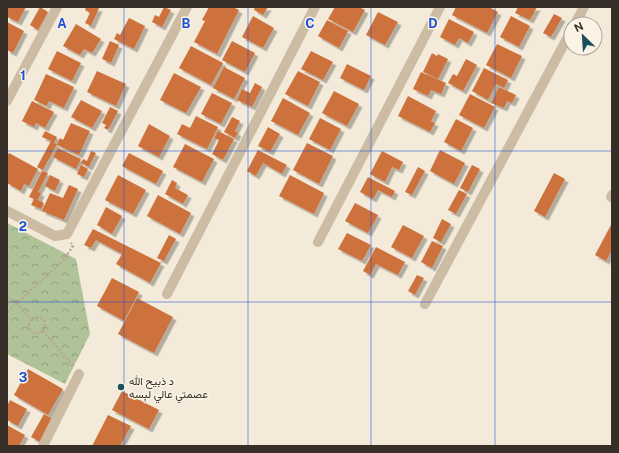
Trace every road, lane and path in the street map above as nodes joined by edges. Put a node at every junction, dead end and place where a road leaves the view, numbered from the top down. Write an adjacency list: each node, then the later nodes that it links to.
1 (57, 7): 8 (street)
2 (187, 7): 10 (street)
3 (315, 7): 12 (street)
4 (440, 7): 11 (street)
5 (584, 7): 6 (street)
6 (579, 16)
7 (563, 46): 15 (street)
8 (7, 101)
9 (7, 211): 10 (street)
10 (67, 234): 14 (path)
11 (318, 242)
12 (167, 294)
13 (7, 297): 14 (path)
14 (17, 303): 16 (path); 17 (path)
15 (425, 304)
16 (7, 312)
17 (31, 319): 18 (path); 18 (path)
18 (43, 332): 19 (path)
19 (79, 374): 20 (street)
20 (43, 446)

